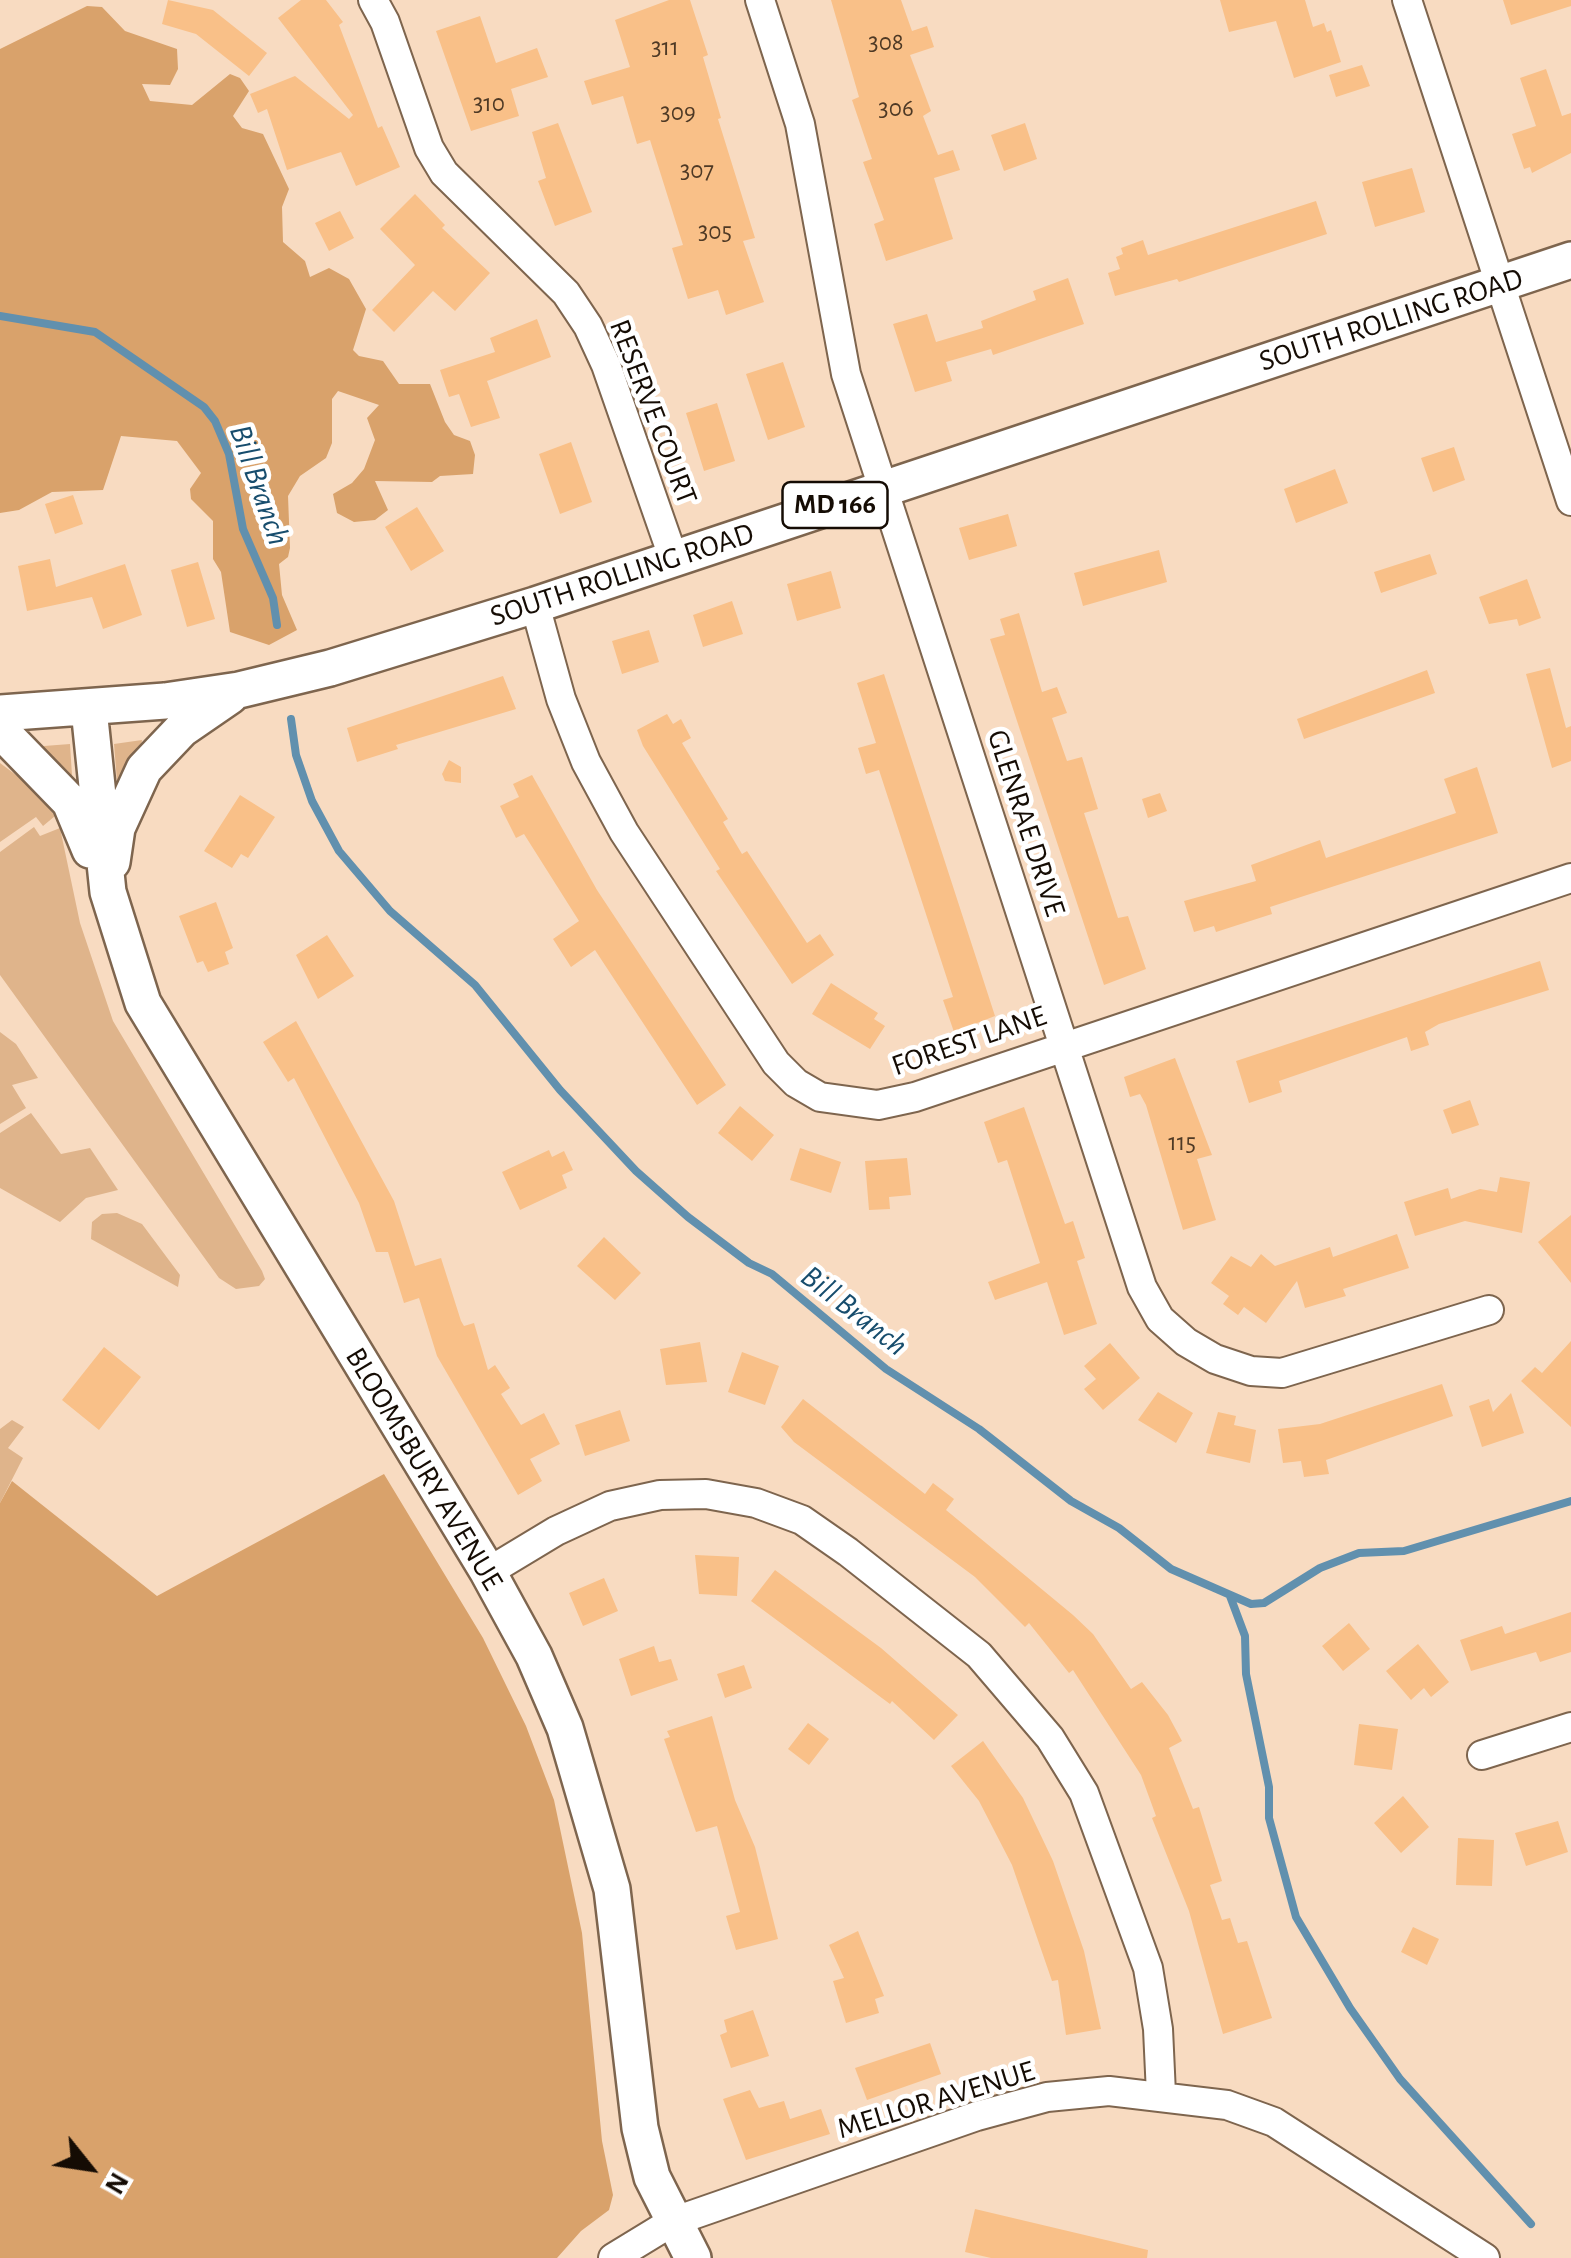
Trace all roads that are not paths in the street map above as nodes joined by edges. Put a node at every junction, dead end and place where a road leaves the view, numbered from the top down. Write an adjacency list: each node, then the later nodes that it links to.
1 (373, 0): 8 (street, RESERVE COURT)
2 (760, 0): 6 (street, GLENRAE DRIVE)
3 (1407, 0): 5 (street)
4 (1571, 260): 5 (main road, SOUTH ROLLING ROAD / MD 166)
5 (1500, 284): 6 (main road, SOUTH ROLLING ROAD / MD 166); 7 (street)
6 (883, 489): 8 (main road, SOUTH ROLLING ROAD / MD 166); 16 (street, GLENRAE DRIVE)
7 (1571, 501)
8 (673, 557): 9 (main road, SOUTH ROLLING ROAD / MD 166)
9 (535, 605): 10 (main road, SOUTH ROLLING ROAD / MD 166); 16 (street, FOREST LANE)
10 (239, 690): 11 (main road, SOUTH ROLLING ROAD / MD 166); 15 (main road)
11 (89, 708): 12 (main road, SOUTH ROLLING ROAD / MD 166); 15 (main road, BLOOMSBURY AVENUE)
12 (0, 713)
13 (0, 730): 15 (main road)
14 (1571, 878): 16 (street, FOREST LANE)
15 (108, 892): 18 (main road, BLOOMSBURY AVENUE)
16 (1064, 1043): 17 (street, GLENRAE DRIVE)
17 (1488, 1310)
18 (488, 1572): 21 (street); 22 (main road, BLOOMSBURY AVENUE)
19 (1571, 1727): 20 (street)
20 (1482, 1755)
21 (1161, 2094): 22 (street, MELLOR AVENUE); 25 (street, MELLOR AVENUE)
22 (672, 2222): 23 (street, MELLOR AVENUE); 24 (main road, BLOOMSBURY AVENUE)
23 (614, 2258)
24 (693, 2258)
25 (1484, 2258)

